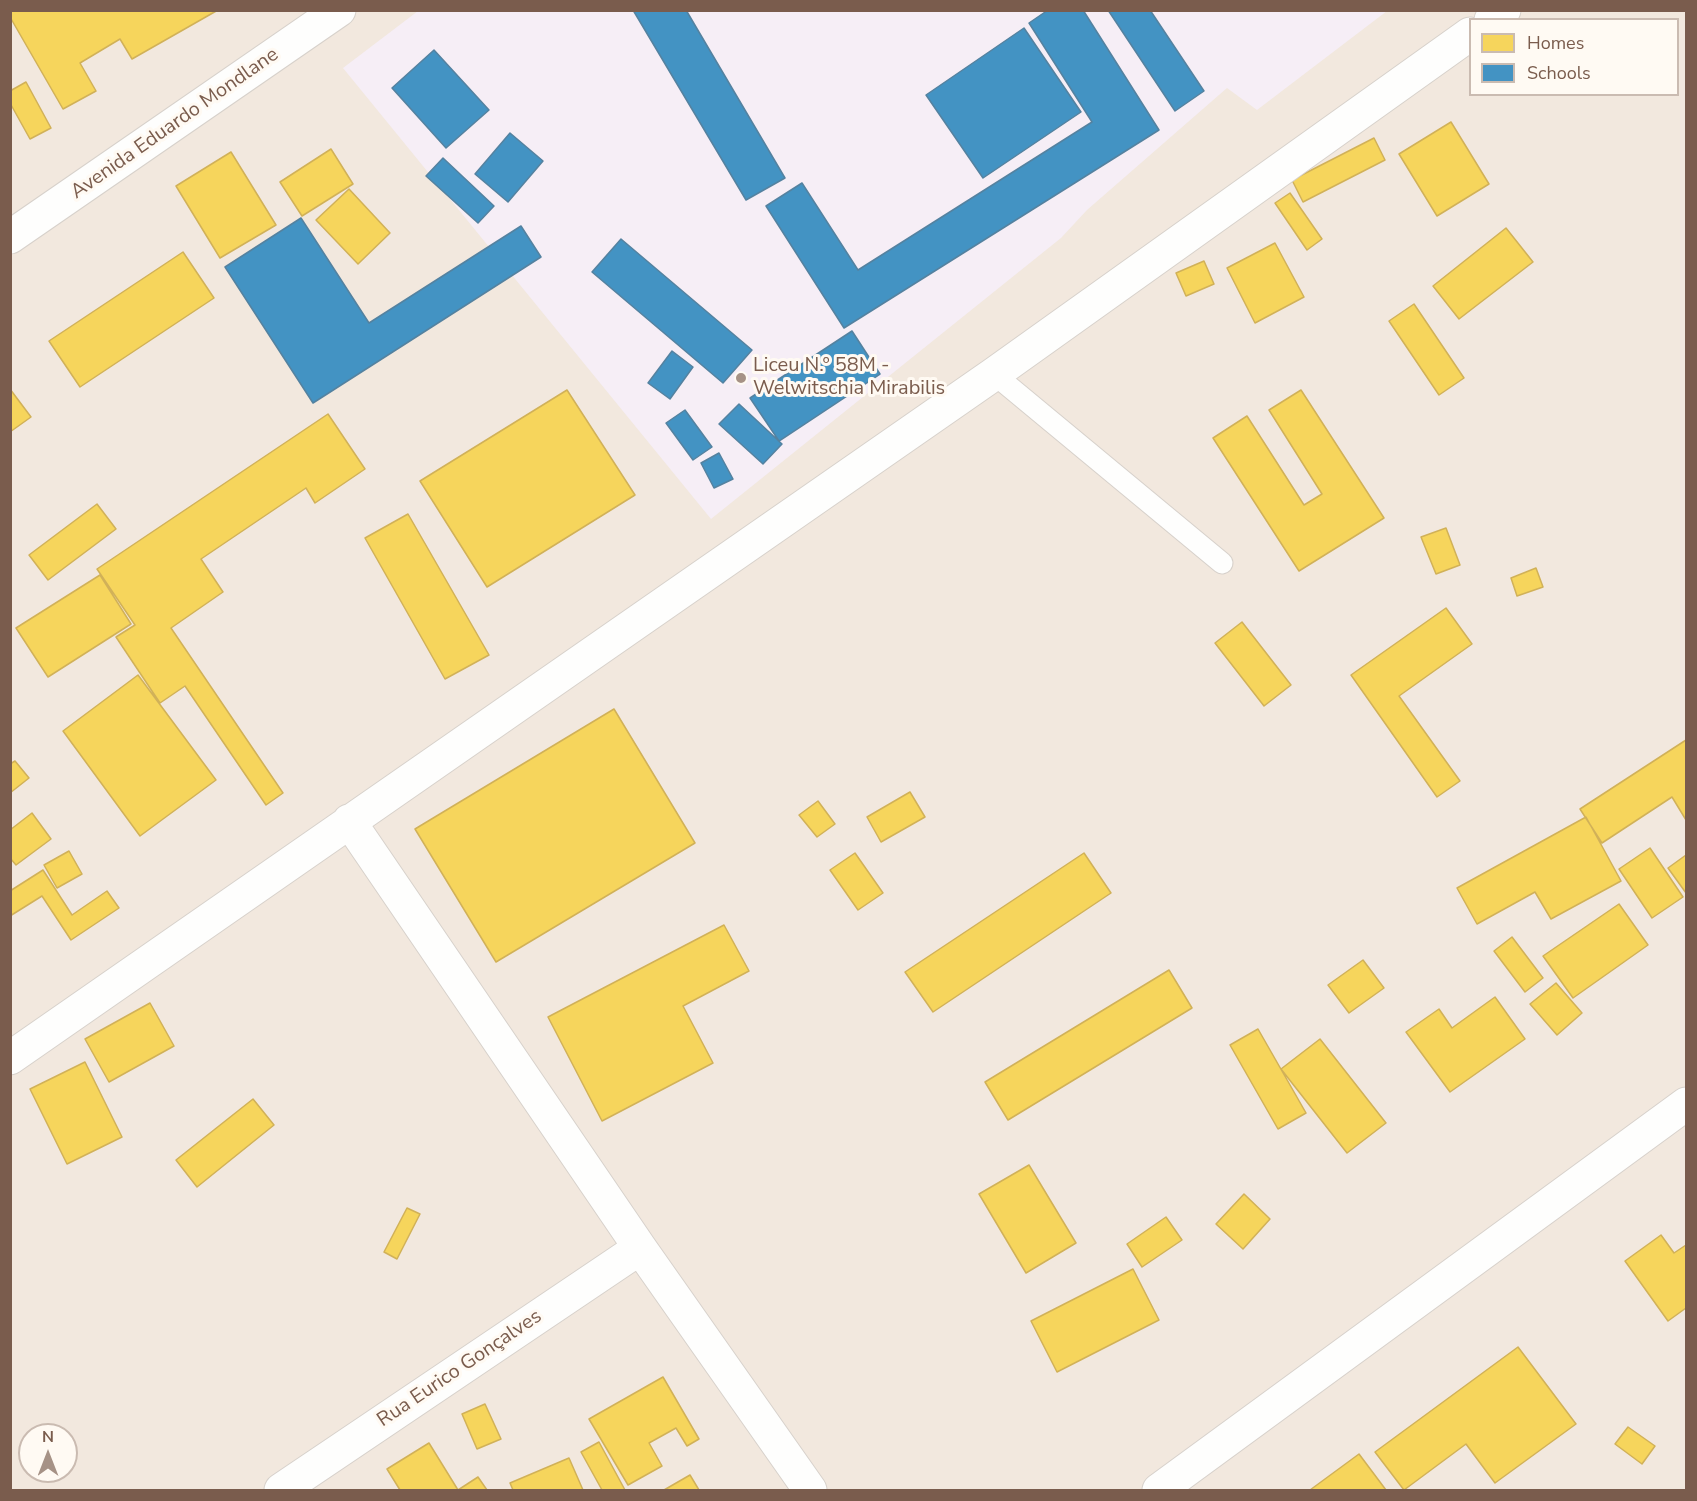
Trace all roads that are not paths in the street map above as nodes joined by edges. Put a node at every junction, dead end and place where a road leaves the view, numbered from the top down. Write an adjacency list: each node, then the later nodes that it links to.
1 (339, 10): 3 (street, Avenida Eduardo Mondlane)
2 (1469, 35): 4 (street)
3 (10, 237)
4 (994, 374): 5 (lane); 6 (street)
5 (1222, 563)
6 (349, 821): 7 (street); 9 (street)
7 (10, 1058)
8 (1686, 1104): 12 (street)
9 (640, 1248): 10 (street, Rua Eurico Gonçalves); 11 (street)
10 (281, 1491)
11 (810, 1491)
12 (1159, 1491)

